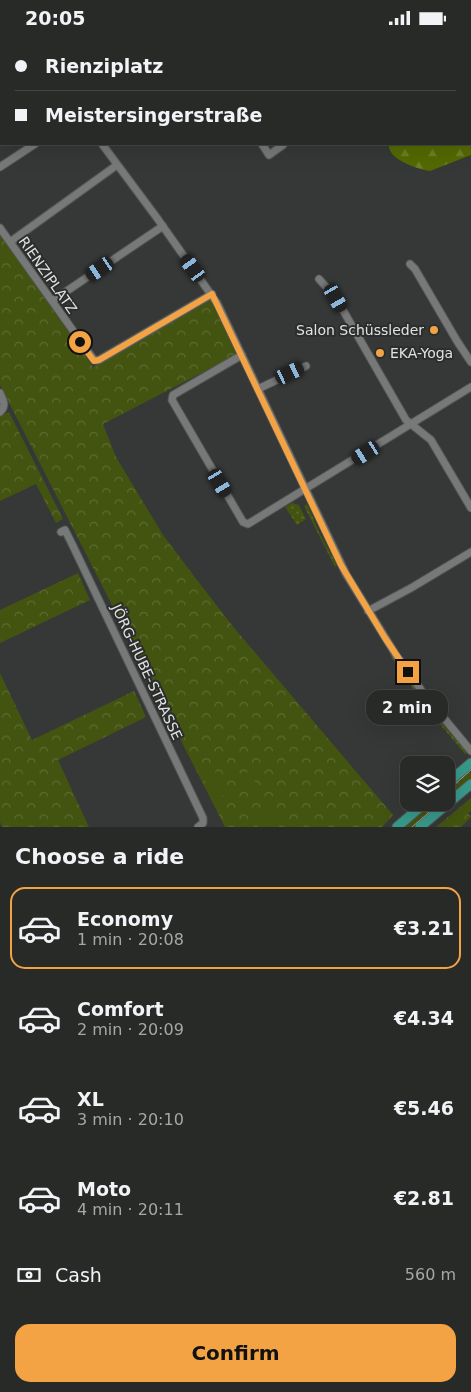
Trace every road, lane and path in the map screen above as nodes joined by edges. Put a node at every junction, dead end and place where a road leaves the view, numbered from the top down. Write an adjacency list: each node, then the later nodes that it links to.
1 (33, 145): 6 (street)
2 (103, 145): 5 (street)
3 (263, 145): 4 (street)
4 (283, 145)
5 (117, 165): 7 (street); 9 (street)
6 (0, 167)
7 (163, 226): 12 (street); 13 (street)
8 (0, 228): 9 (street, RIENZIPLATZ)
9 (10, 243): 13 (street, RIENZIPLATZ)
10 (410, 264): 15 (street)
11 (319, 279): 21 (street)
12 (212, 294): 13 (street, RIENZIPLATZ); 14 (street)
13 (52, 301)
14 (242, 355): 18 (street); 22 (street)
15 (471, 362)
16 (306, 366): 18 (street)
17 (471, 387): 21 (street)
18 (258, 389): 22 (street)
19 (0, 393): 20 (street)
20 (2, 408)
21 (411, 425): 22 (street); 23 (street)
22 (306, 489): 26 (street)
23 (471, 507)
24 (61, 532): 32 (street, JÖRG-HUBE-STRASSE)
25 (471, 552): 26 (street)
26 (368, 611): 27 (street)
27 (471, 751)
28 (471, 763): 29 (main road)
29 (455, 776)
30 (471, 784): 34 (main road)
31 (416, 811): 33 (main road)
32 (198, 827)
33 (397, 827)
34 (420, 827)

